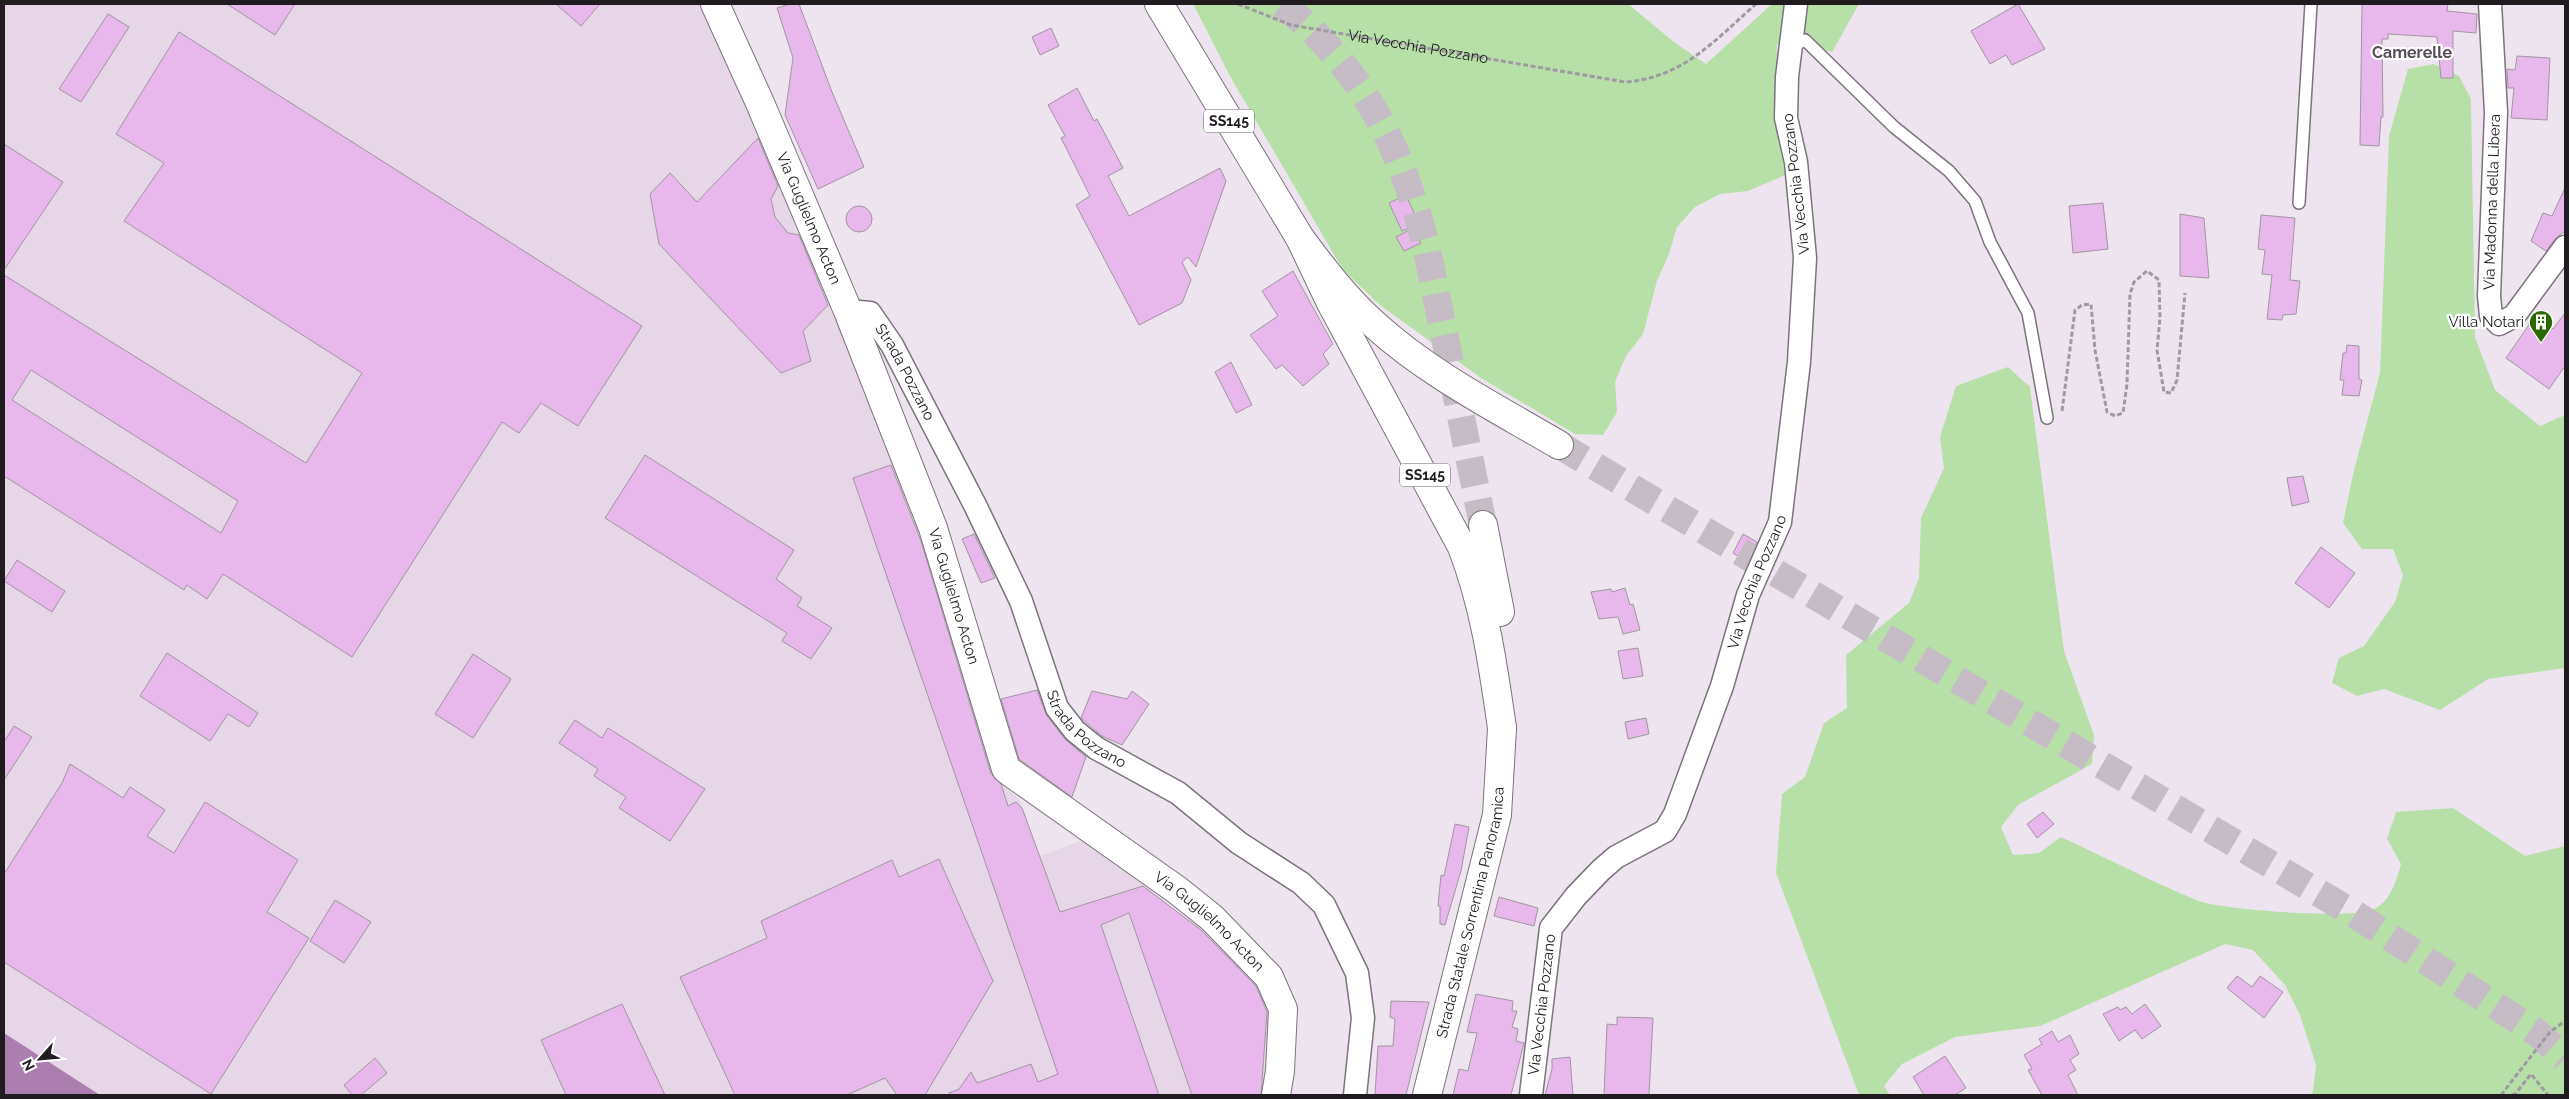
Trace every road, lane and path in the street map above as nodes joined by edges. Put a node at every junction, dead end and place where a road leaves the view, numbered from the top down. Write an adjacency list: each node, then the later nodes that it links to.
1 (716, 4): 13 (main road, Via Guglielmo Acton)
2 (1159, 4): 10 (main road, SS145)
3 (1238, 4): 4 (path, Via Vecchia Pozzano)
4 (1756, 4)
5 (1796, 4): 8 (street, Via Vecchia Pozzano)
6 (2311, 4): 9 (lane)
7 (2490, 4): 11 (street, Via Madonna della Libera)
8 (1791, 47): 14 (lane); 22 (street, Via Vecchia Pozzano)
9 (2299, 203)
10 (1300, 238): 15 (main road); 17 (main road, SS145)
11 (2565, 247)
12 (2185, 293): 14 (path)
13 (848, 311): 19 (main road, Via Guglielmo Acton); 20 (street, Strada Pozzano)
14 (2047, 418)
15 (1559, 445)
16 (1483, 525): 17 (main road, SS145)
17 (1502, 728): 21 (main road, Strada Statale Sorrentina Panoramica / SS145)
18 (2565, 1021): 23 (path)
19 (1276, 1095)
20 (1355, 1095)
21 (1427, 1095)
22 (1531, 1095)
23 (2501, 1095)
24 (2512, 1095): 25 (path)
25 (2548, 1095)

